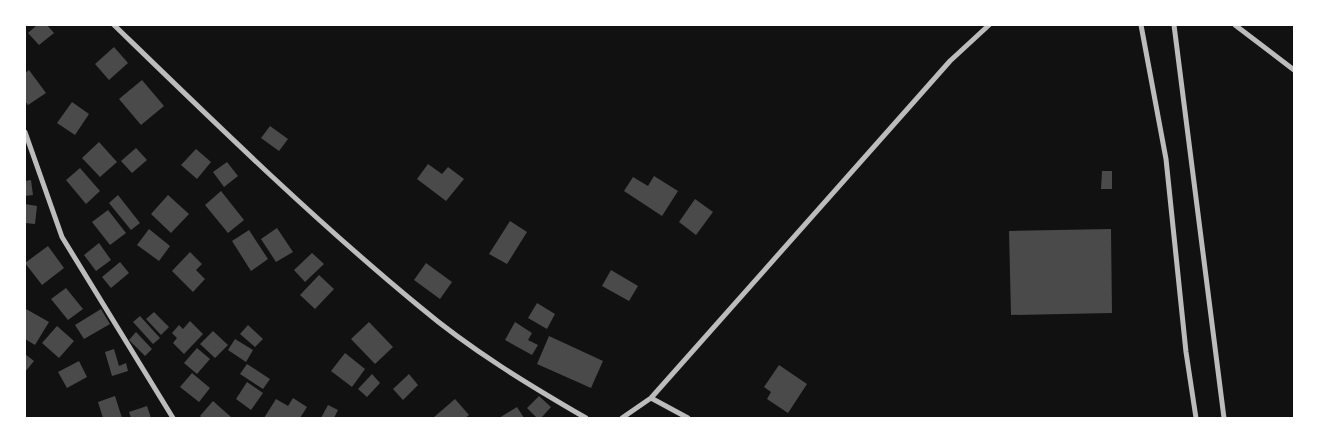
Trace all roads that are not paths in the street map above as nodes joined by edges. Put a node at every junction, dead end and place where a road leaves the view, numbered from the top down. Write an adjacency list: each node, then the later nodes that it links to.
1 (114, 25): 10 (street)
2 (988, 25): 8 (street)
3 (1141, 25): 13 (street)
4 (1174, 25): 14 (street)
5 (1235, 25): 6 (street)
6 (1294, 70)
7 (25, 132): 9 (street)
8 (651, 398): 11 (street); 12 (street)
9 (173, 418)
10 (586, 418)
11 (622, 418)
12 (688, 418)
13 (1196, 418)
14 (1224, 418)

